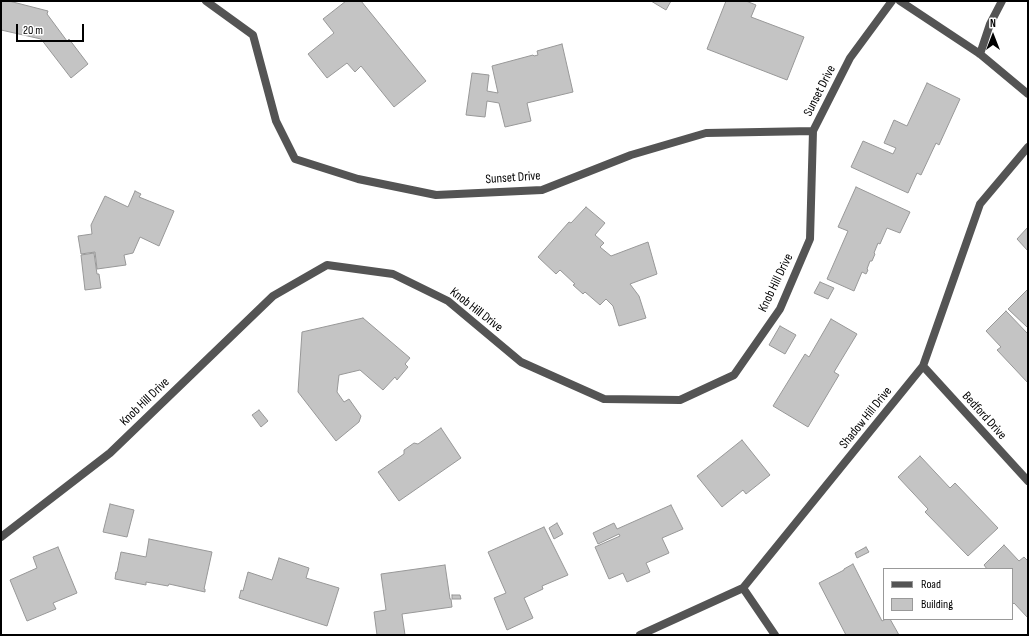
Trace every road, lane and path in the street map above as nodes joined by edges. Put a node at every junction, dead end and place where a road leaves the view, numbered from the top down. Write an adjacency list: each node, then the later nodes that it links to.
1 (206, 1): 7 (street, Sunset Drive)
2 (892, 1): 7 (street, Sunset Drive)
3 (900, 1): 5 (street)
4 (1002, 1): 5 (street)
5 (980, 54): 6 (street)
6 (1028, 94)
7 (813, 131): 11 (street, Knob Hill Drive)
8 (1028, 147): 9 (street, Shadow Hill Drive)
9 (923, 366): 10 (street, Bedford Drive); 12 (street, Shadow Hill Drive)
10 (1028, 481)
11 (1, 537)
12 (743, 588): 13 (street, Shadow Hill Drive); 14 (street)
13 (640, 635)
14 (775, 635)

